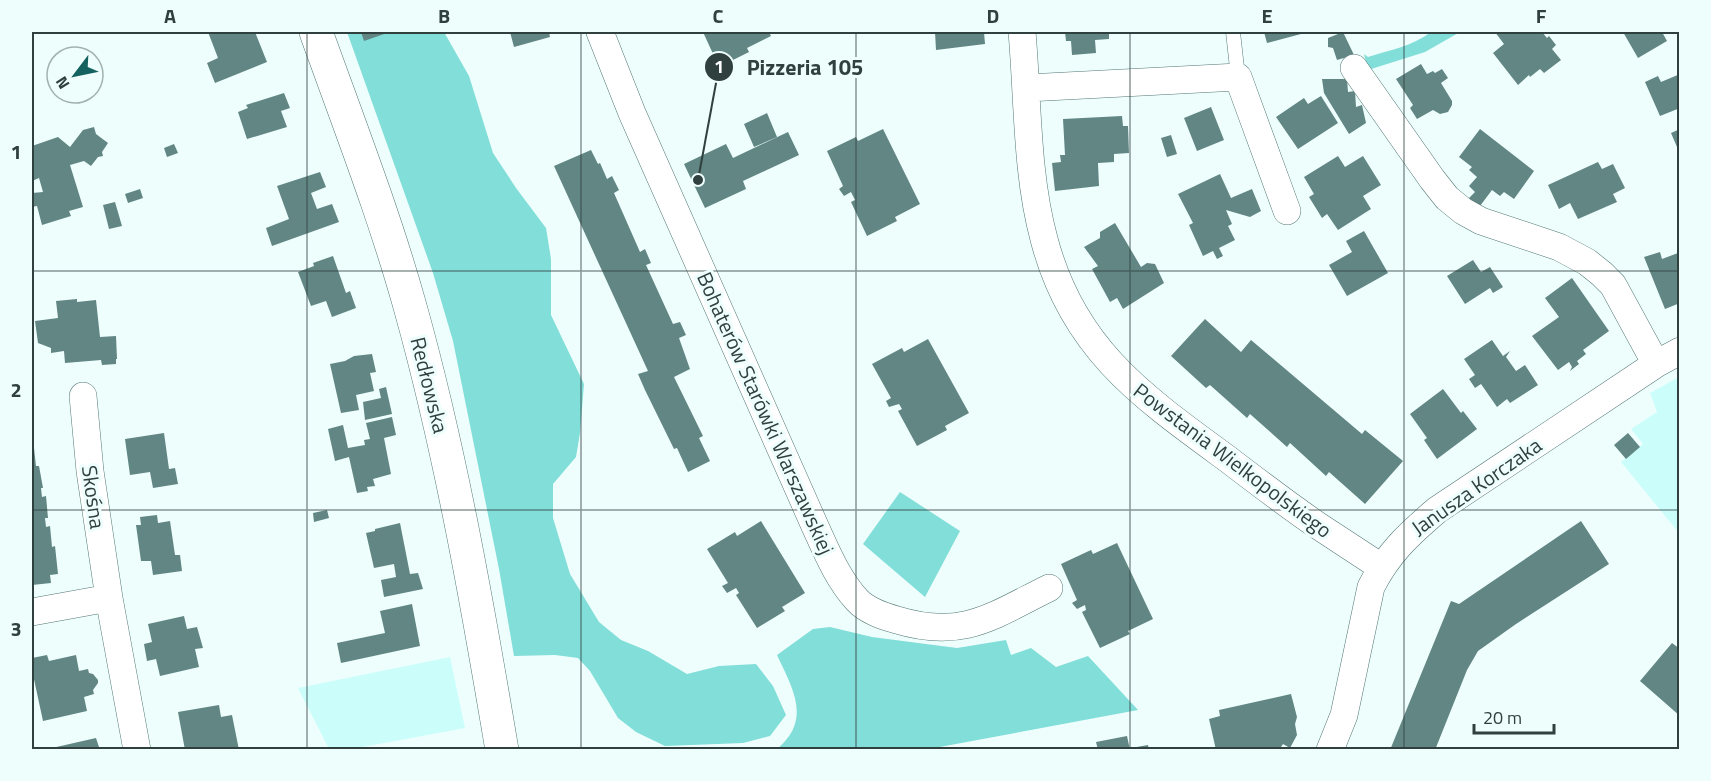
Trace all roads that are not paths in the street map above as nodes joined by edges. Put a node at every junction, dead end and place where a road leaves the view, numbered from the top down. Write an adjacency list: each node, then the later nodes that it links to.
1 (316, 32): 17 (street, Redłowska)
2 (600, 32): 13 (street, Bohaterów Starówki Warszawskiej)
3 (1022, 32): 7 (street, Powstania Wielkopolskiego)
4 (1233, 32): 6 (lane)
5 (1354, 68): 10 (street)
6 (1238, 77): 7 (street); 8 (street)
7 (1027, 88): 12 (street, Powstania Wielkopolskiego)
8 (1287, 211)
9 (1680, 351): 10 (street, Janusza Korczaka)
10 (1656, 364): 12 (street, Janusza Korczaka)
11 (83, 396): 14 (street, Skośna)
12 (1381, 567): 18 (street, Janusza Korczaka)
13 (1049, 588)
14 (109, 598): 15 (street); 16 (street, Skośna)
15 (32, 612)
16 (137, 750)
17 (502, 750)
18 (1330, 750)

